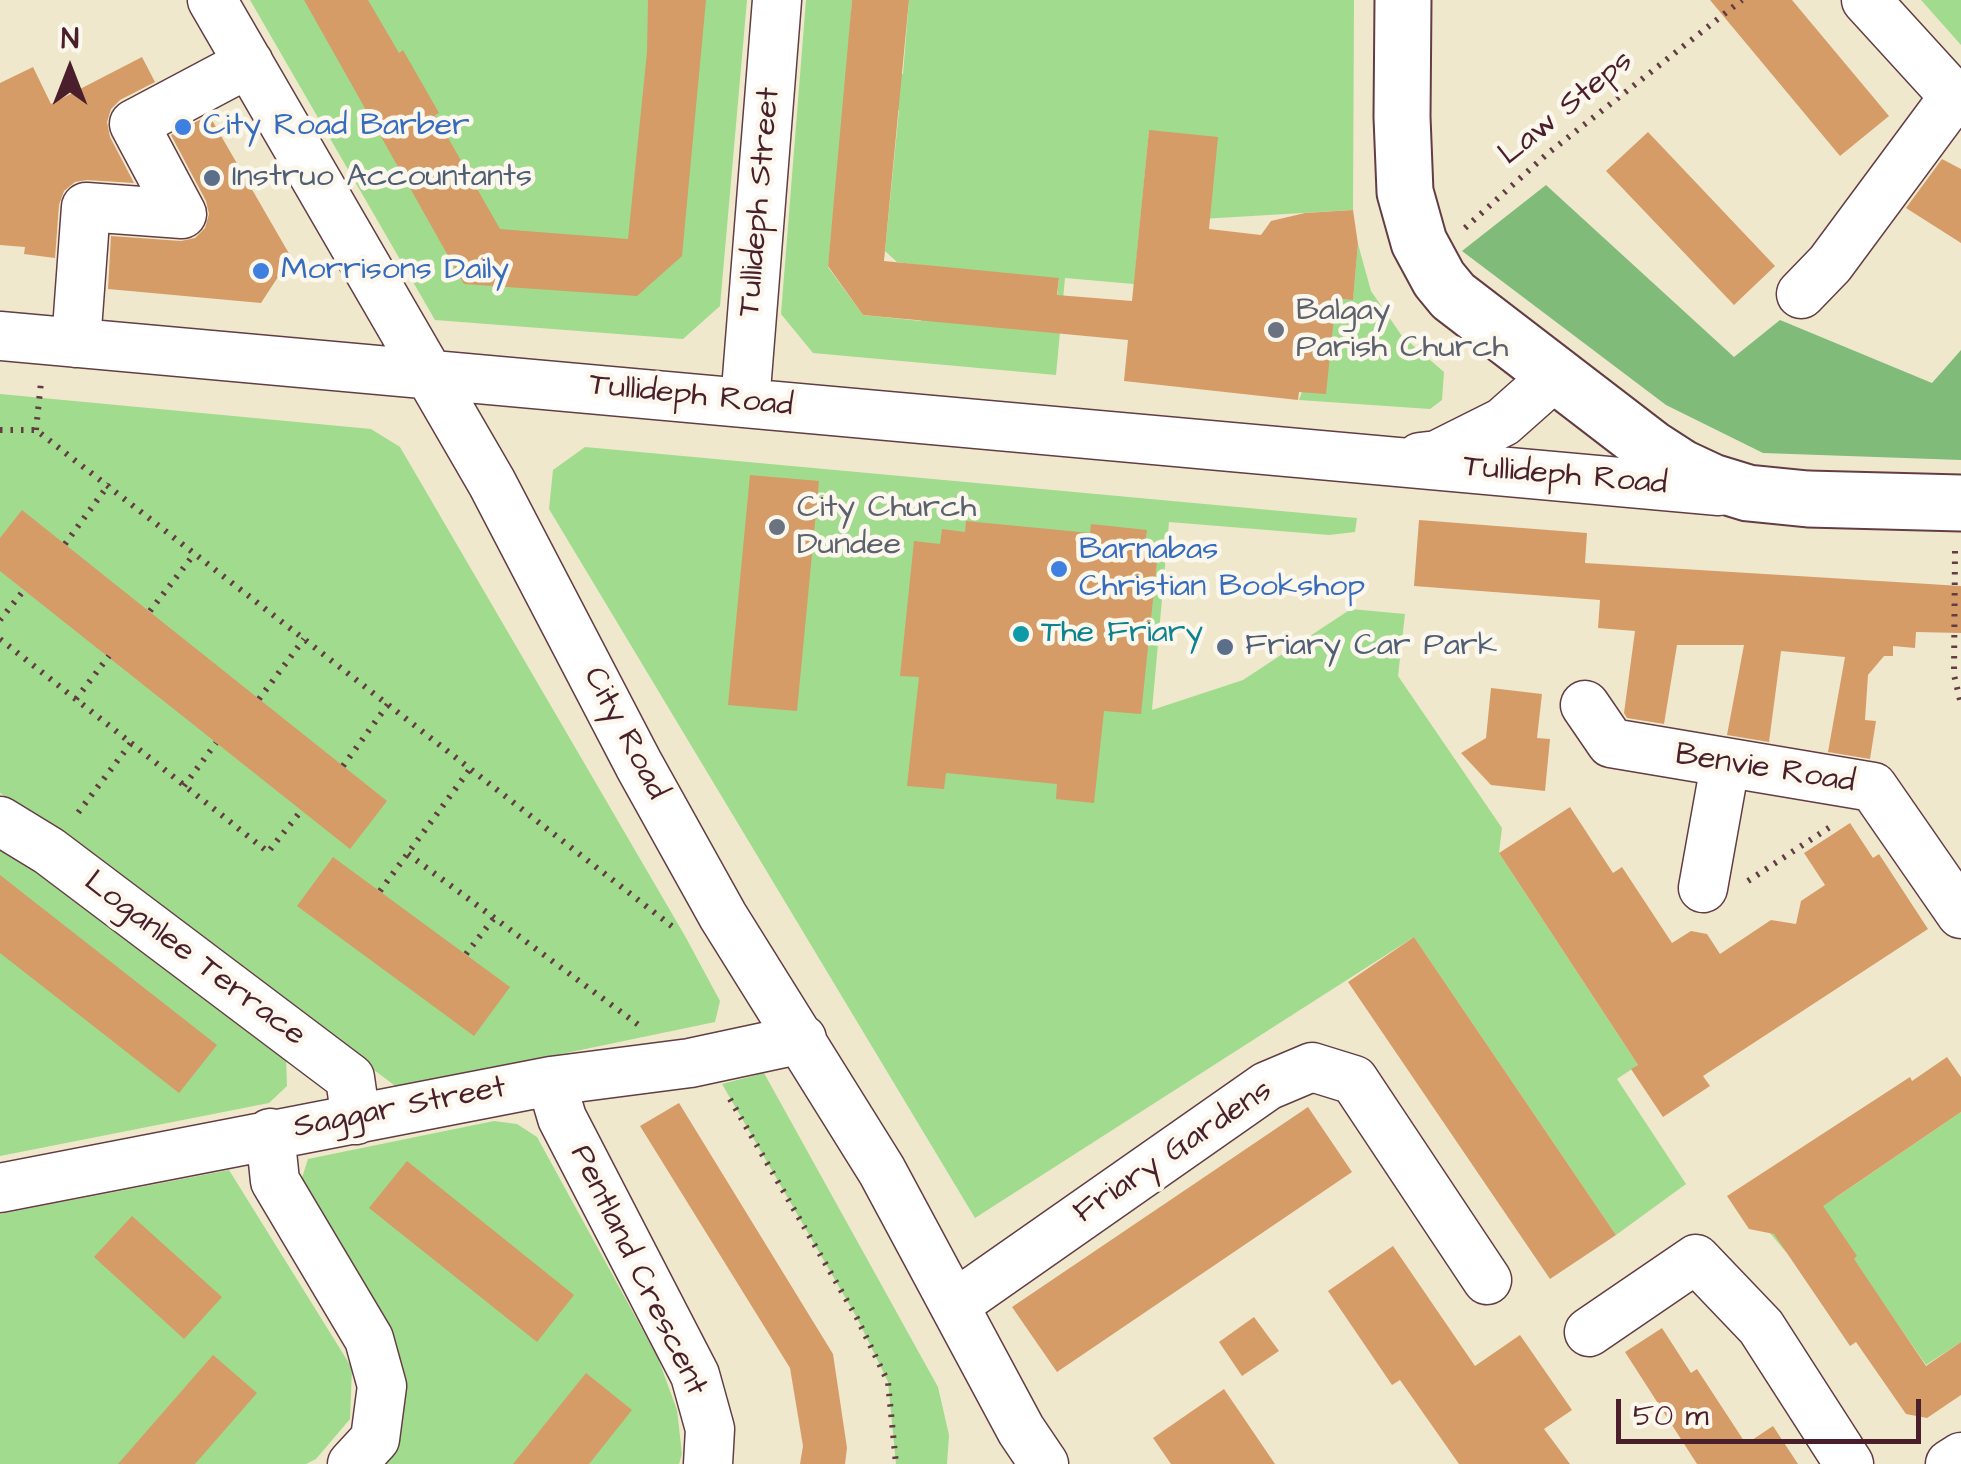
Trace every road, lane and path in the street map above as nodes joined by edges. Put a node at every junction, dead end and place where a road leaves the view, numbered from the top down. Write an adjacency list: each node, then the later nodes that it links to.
1 (212, 0): 6 (street, City Road)
2 (777, 0): 14 (street, Tullideph Street)
3 (1403, 0): 8 (main road)
4 (1742, 0): 8 (path, Law Steps)
5 (1866, 0): 7 (street)
6 (249, 63): 11 (street); 12 (street, City Road)
7 (1957, 101): 9 (street)
8 (1428, 261): 13 (main road)
9 (1801, 294)
10 (0, 336): 11 (street, Tullideph Road)
11 (76, 343): 12 (street, Tullideph Road)
12 (431, 375): 14 (street, Tullideph Road); 47 (street, City Road)
13 (1556, 375): 16 (street, Tullideph Road); 18 (main road)
14 (745, 403): 16 (street, Tullideph Road)
15 (2, 432): 17 (path)
16 (1382, 461): 18 (street, Tullideph Road)
17 (109, 484): 20 (path); 21 (path)
18 (1748, 493): 19 (main road)
19 (1958, 503): 31 (path)
20 (64, 544)
21 (195, 553): 23 (path); 26 (path)
22 (24, 590): 24 (path)
23 (150, 612)
24 (0, 620)
25 (0, 639): 28 (path)
26 (304, 639): 29 (path); 30 (path)
27 (109, 656): 28 (path)
28 (76, 698): 33 (path)
29 (258, 699)
30 (389, 703): 36 (path); 37 (path)
31 (1961, 704)
32 (1585, 705): 35 (street, Benvie Road)
33 (131, 743): 38 (path); 42 (path)
34 (216, 744): 38 (path)
35 (1725, 764): 39 (street, Benvie Road); 44 (street)
36 (343, 766)
37 (470, 769): 43 (path); 47 (path)
38 (184, 786): 40 (path)
39 (1873, 787): 44 (path); 46 (street, Benvie Road)
40 (302, 811)
41 (0, 821): 42 (street, Loganlee Terrace)
42 (49, 851): 53 (street, Loganlee Terrace)
43 (408, 854): 45 (path); 48 (path)
44 (1703, 888)
45 (380, 891)
46 (1961, 914)
47 (723, 916): 50 (street, City Road)
48 (494, 918): 49 (path); 51 (path)
49 (466, 954)
50 (802, 1040): 51 (street, Saggar Street); 57 (street, City Road)
51 (690, 1063): 52 (street, Saggar Street); 63 (path)
52 (551, 1081): 53 (street, Saggar Street); 62 (street, Pentland Crescent)
53 (356, 1120): 54 (street, Saggar Street)
54 (270, 1133): 55 (street, Saggar Street); 61 (street)
55 (0, 1188)
56 (1487, 1280): 57 (street, Friary Gardens)
57 (954, 1305): 59 (street, City Road)
58 (1589, 1332): 64 (street)
59 (1026, 1453)
60 (1961, 1457): 65 (street)
61 (352, 1464)
62 (708, 1464)
63 (896, 1464)
64 (1848, 1464)
65 (1950, 1464)

